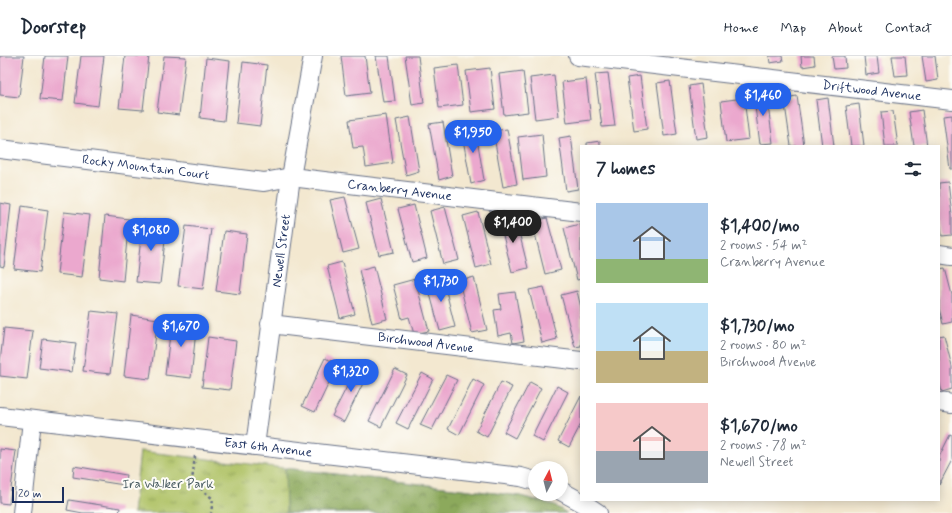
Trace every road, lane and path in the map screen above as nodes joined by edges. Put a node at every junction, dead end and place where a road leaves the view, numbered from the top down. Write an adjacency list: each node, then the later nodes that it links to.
1 (313, 56): 5 (street, Newell Street)
2 (578, 56): 3 (street, Driftwood Avenue)
3 (952, 100)
4 (0, 149): 5 (street, Rocky Mountain Court)
5 (291, 177): 6 (street, Cranberry Avenue); 9 (street, Newell Street)
6 (580, 212)
7 (940, 254): 8 (street)
8 (952, 256)
9 (270, 324): 10 (street, Birchwood Avenue); 15 (street, Newell Street)
10 (580, 360)
11 (940, 402): 12 (street)
12 (952, 404)
13 (0, 416): 14 (street, East 6th Avenue)
14 (32, 420): 15 (street, East 6th Avenue); 19 (street)
15 (255, 446): 17 (street, East 6th Avenue)
16 (195, 452): 20 (path)
17 (528, 479)
18 (568, 495): 21 (street)
19 (22, 513)
20 (211, 513)
21 (598, 513)

